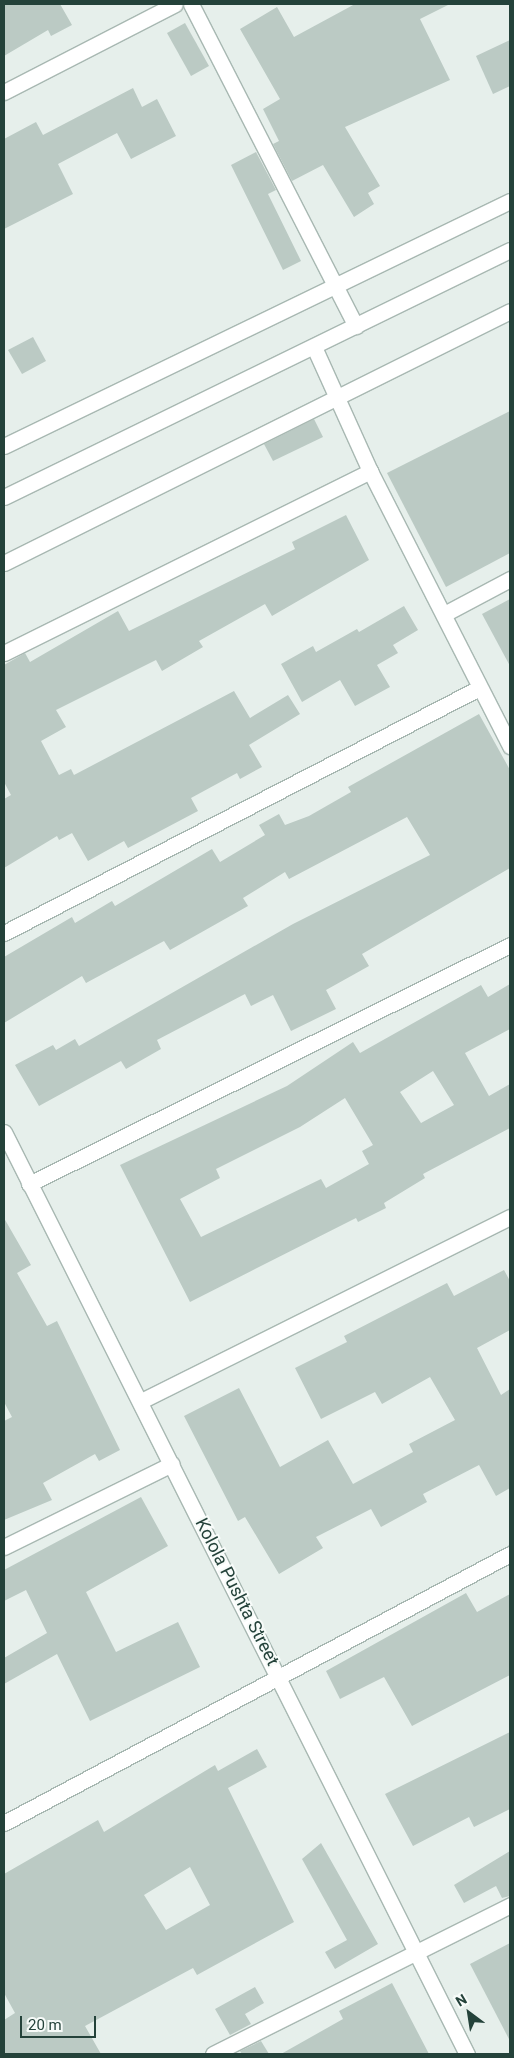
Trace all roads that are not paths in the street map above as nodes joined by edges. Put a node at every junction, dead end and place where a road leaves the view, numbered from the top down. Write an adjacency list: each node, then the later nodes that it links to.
1 (175, 4): 3 (street)
2 (191, 4): 6 (street)
3 (4, 92)
4 (510, 201): 6 (street)
5 (510, 250): 8 (street)
6 (335, 288): 8 (street); 11 (street)
7 (510, 311): 10 (street)
8 (356, 326): 9 (street)
9 (314, 346): 10 (street); 13 (street)
10 (338, 400): 12 (street); 14 (street)
11 (4, 446)
12 (370, 470): 16 (street); 17 (street)
13 (4, 497)
14 (4, 563)
15 (510, 579): 16 (street)
16 (444, 614): 18 (street)
17 (4, 653)
18 (479, 688): 19 (street); 20 (street)
19 (510, 746)
20 (4, 933)
21 (510, 945): 23 (street)
22 (4, 1132): 23 (street, Kolola Pushta Street)
23 (29, 1184): 25 (street, Kolola Pushta Street)
24 (510, 1217): 25 (street)
25 (141, 1401): 26 (street, Kolola Pushta Street)
26 (172, 1464): 27 (street); 29 (street, Kolola Pushta Street)
27 (4, 1547)
28 (510, 1554): 29 (street)
29 (279, 1677): 30 (street); 32 (street, Kolola Pushta Street)
30 (4, 1823)
31 (510, 1905): 32 (street)
32 (416, 1952): 33 (street); 34 (street, Kolola Pushta Street)
33 (213, 2054)
34 (466, 2054)

